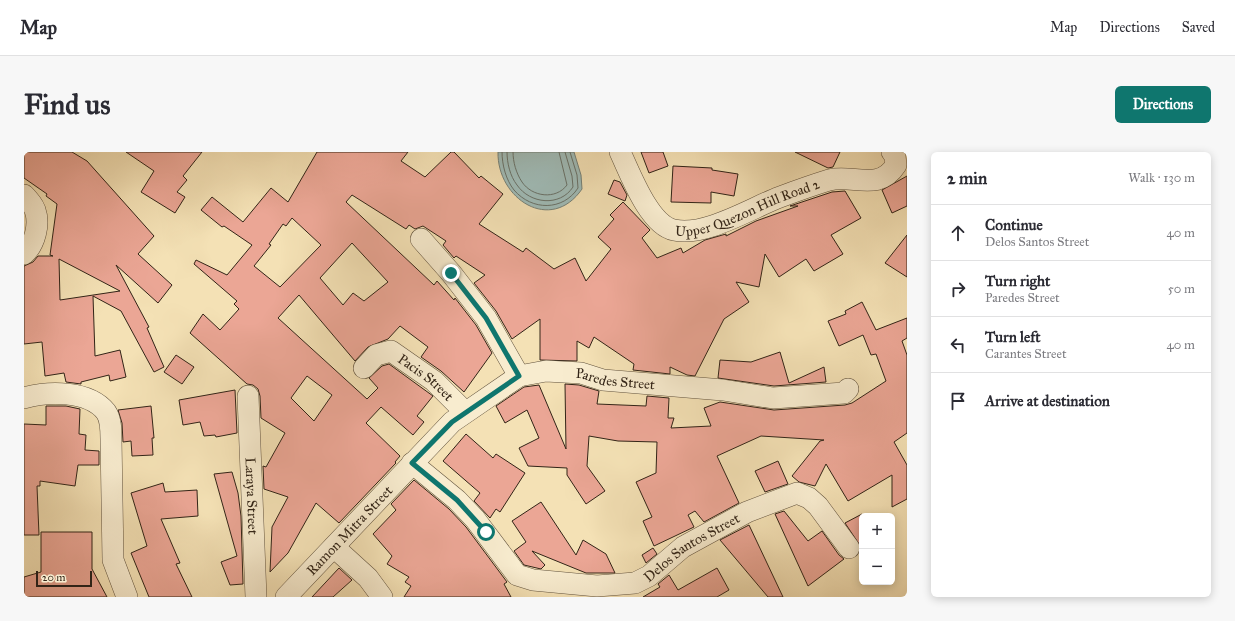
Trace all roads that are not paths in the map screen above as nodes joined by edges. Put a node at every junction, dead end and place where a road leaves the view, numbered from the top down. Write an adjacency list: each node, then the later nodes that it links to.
1 (620, 152): 2 (street, Upper Quezon Hill Road 2)
2 (892, 152)
3 (24, 194): 5 (street)
4 (421, 239): 7 (street)
5 (24, 254)
6 (364, 368): 11 (street, Pacis Street)
7 (519, 376): 8 (street, Paredes Street); 11 (street, Paredes Street)
8 (848, 389)
9 (248, 396): 16 (street, Laraya Street)
10 (24, 398): 15 (street)
11 (465, 412): 12 (street, Paredes Street)
12 (412, 463): 13 (street, Ramon Mitra Street); 14 (street, Delos Santos Street)
13 (334, 547): 17 (street, Ramon Mitra Street); 18 (street)
14 (849, 548)
15 (127, 597)
16 (256, 597)
17 (286, 597)
18 (382, 597)

